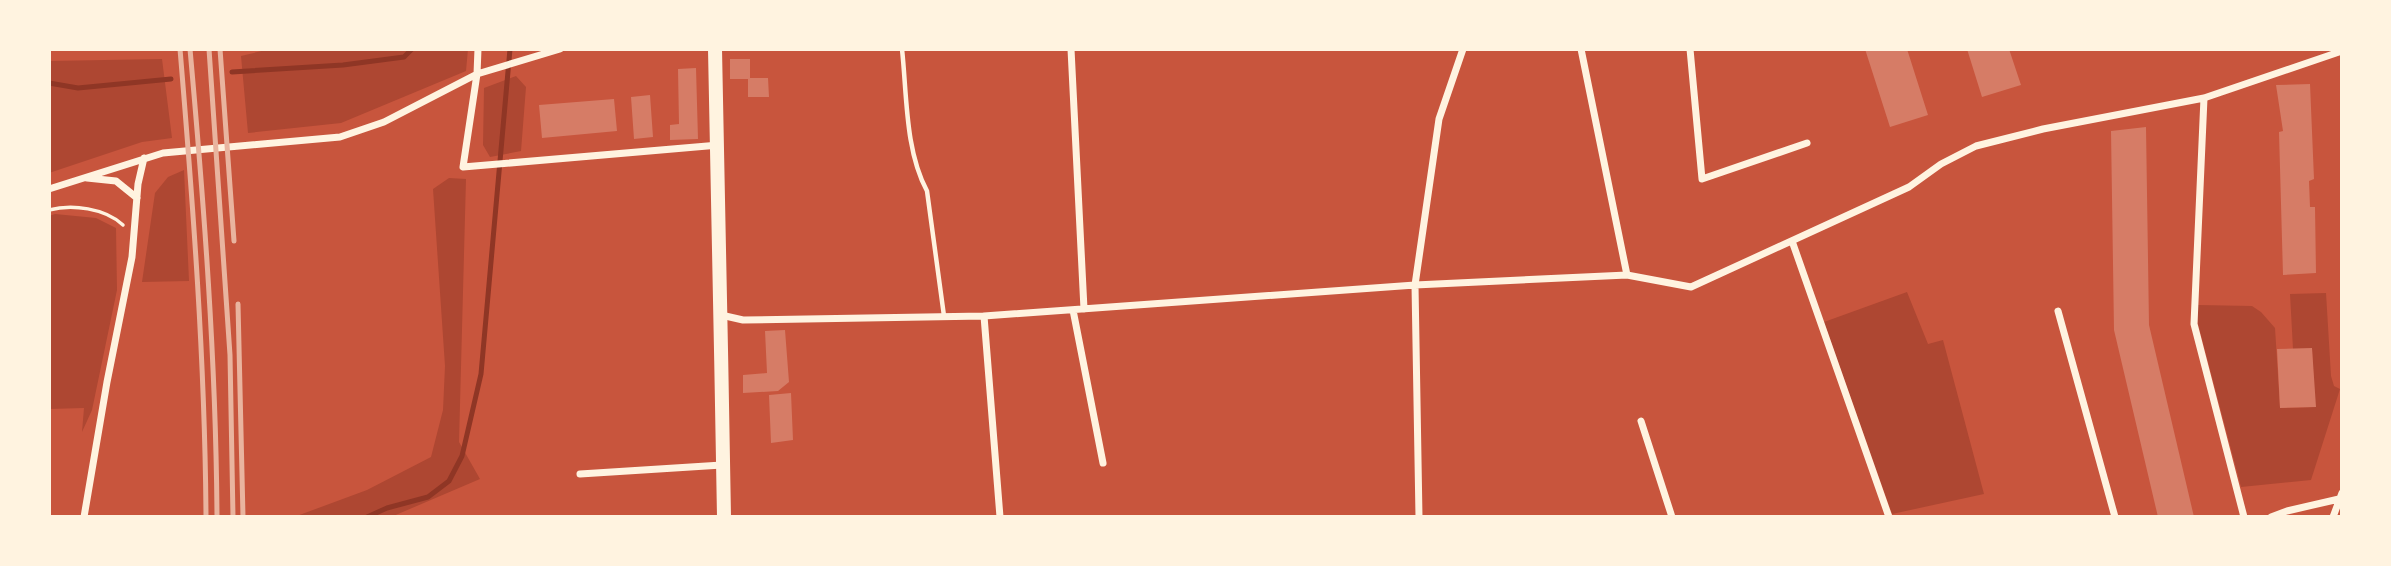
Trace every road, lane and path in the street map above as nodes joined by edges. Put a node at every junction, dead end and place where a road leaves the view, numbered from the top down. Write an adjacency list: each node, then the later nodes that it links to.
1 (478, 49): 10 (street)
2 (560, 49): 10 (street)
3 (715, 49): 13 (main road)
4 (902, 49): 28 (lane)
5 (1071, 49): 23 (street)
6 (1463, 49): 22 (street)
7 (1581, 49): 21 (street)
8 (1690, 49): 12 (street)
9 (2342, 51): 11 (street)
10 (477, 74): 13 (street); 14 (street)
11 (2204, 98): 20 (street); 42 (street)
12 (1807, 143)
13 (719, 145): 26 (main road)
14 (144, 158): 15 (street); 17 (street)
15 (83, 177): 16 (street); 17 (street)
16 (49, 189)
17 (137, 198): 19 (street)
18 (49, 210): 19 (path)
19 (133, 235): 35 (street)
20 (1792, 241): 21 (street); 40 (street)
21 (1627, 275): 22 (street)
22 (1415, 285): 23 (street); 38 (street)
23 (1084, 309): 24 (street)
24 (1073, 310): 27 (street); 30 (street)
25 (2058, 311): 41 (street)
26 (720, 315): 28 (street); 31 (main road)
27 (984, 316): 28 (street); 37 (street)
28 (944, 317)
29 (1641, 421): 39 (street)
30 (1103, 463)
31 (723, 465): 32 (street); 36 (main road)
32 (580, 474)
33 (2341, 496): 34 (street); 44 (street)
34 (2287, 514): 43 (street)
35 (85, 517)
36 (724, 517)
37 (1000, 517)
38 (1419, 517)
39 (1672, 517)
40 (1889, 517)
41 (2115, 517)
42 (2244, 517)
43 (2271, 517)
44 (2333, 517)

